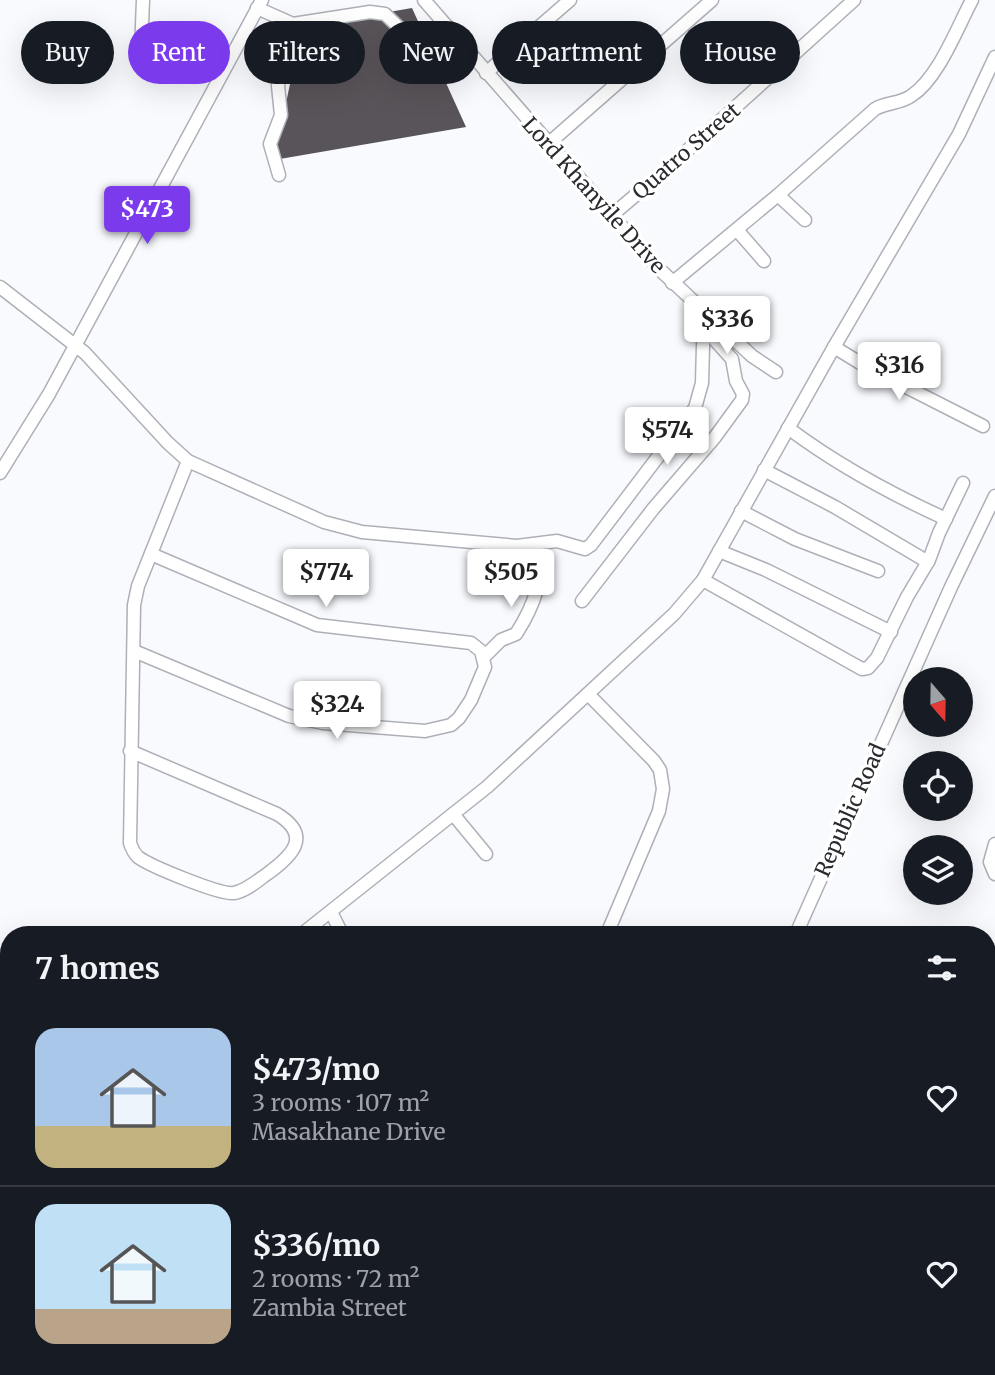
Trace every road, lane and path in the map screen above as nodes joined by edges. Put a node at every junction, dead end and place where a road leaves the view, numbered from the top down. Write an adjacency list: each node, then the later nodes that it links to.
1 (143, 0): 8 (street)
2 (424, 0): 13 (street, Lord Khanyile Drive)
3 (570, 0): 13 (street)
4 (712, 0): 15 (street)
5 (854, 0): 18 (street, Quatro Street)
6 (972, 0): 17 (street)
7 (260, 4): 9 (street); 26 (street)
8 (142, 21)
9 (284, 21)
10 (308, 21): 11 (street)
11 (392, 21)
12 (995, 57): 27 (street)
13 (486, 73): 15 (street, Lord Khanyile Drive)
14 (278, 84): 16 (street)
15 (548, 144): 18 (street, Lord Khanyile Drive)
16 (279, 174)
17 (778, 195): 19 (street); 20 (street)
18 (611, 216): 22 (street, Lord Khanyile Drive)
19 (804, 220)
20 (737, 230): 21 (street); 22 (street)
21 (764, 261)
22 (673, 283): 24 (street, Lord Khanyile Drive)
23 (0, 288): 26 (street)
24 (704, 309): 25 (street); 28 (street, Lord Khanyile Drive)
25 (705, 329): 38 (street); 44 (street)
26 (75, 345): 31 (street); 33 (street)
27 (834, 347): 29 (street); 30 (street)
28 (776, 372)
29 (983, 426)
30 (788, 428): 32 (street); 37 (street)
31 (188, 461): 38 (street); 40 (street)
32 (764, 470): 36 (street); 41 (street)
33 (0, 473)
34 (963, 483): 37 (street)
35 (995, 496): 58 (street, Republic Road)
36 (741, 511): 39 (street); 42 (street)
37 (946, 519): 41 (street)
38 (529, 546): 47 (street)
39 (719, 551): 43 (street); 45 (street)
40 (151, 554): 46 (street); 47 (street)
41 (928, 562): 45 (street)
42 (878, 571)
43 (703, 580): 45 (street); 48 (street)
44 (582, 601)
45 (891, 632)
46 (134, 651): 47 (street); 49 (street)
47 (484, 657)
48 (589, 694): 50 (street); 57 (street)
49 (130, 751): 49 (street)
50 (453, 814): 52 (street); 54 (street)
51 (995, 844): 53 (street)
52 (486, 854)
53 (995, 874)
54 (331, 912): 55 (street); 56 (street)
55 (313, 926)
56 (338, 926)
57 (610, 926)
58 (800, 926)

